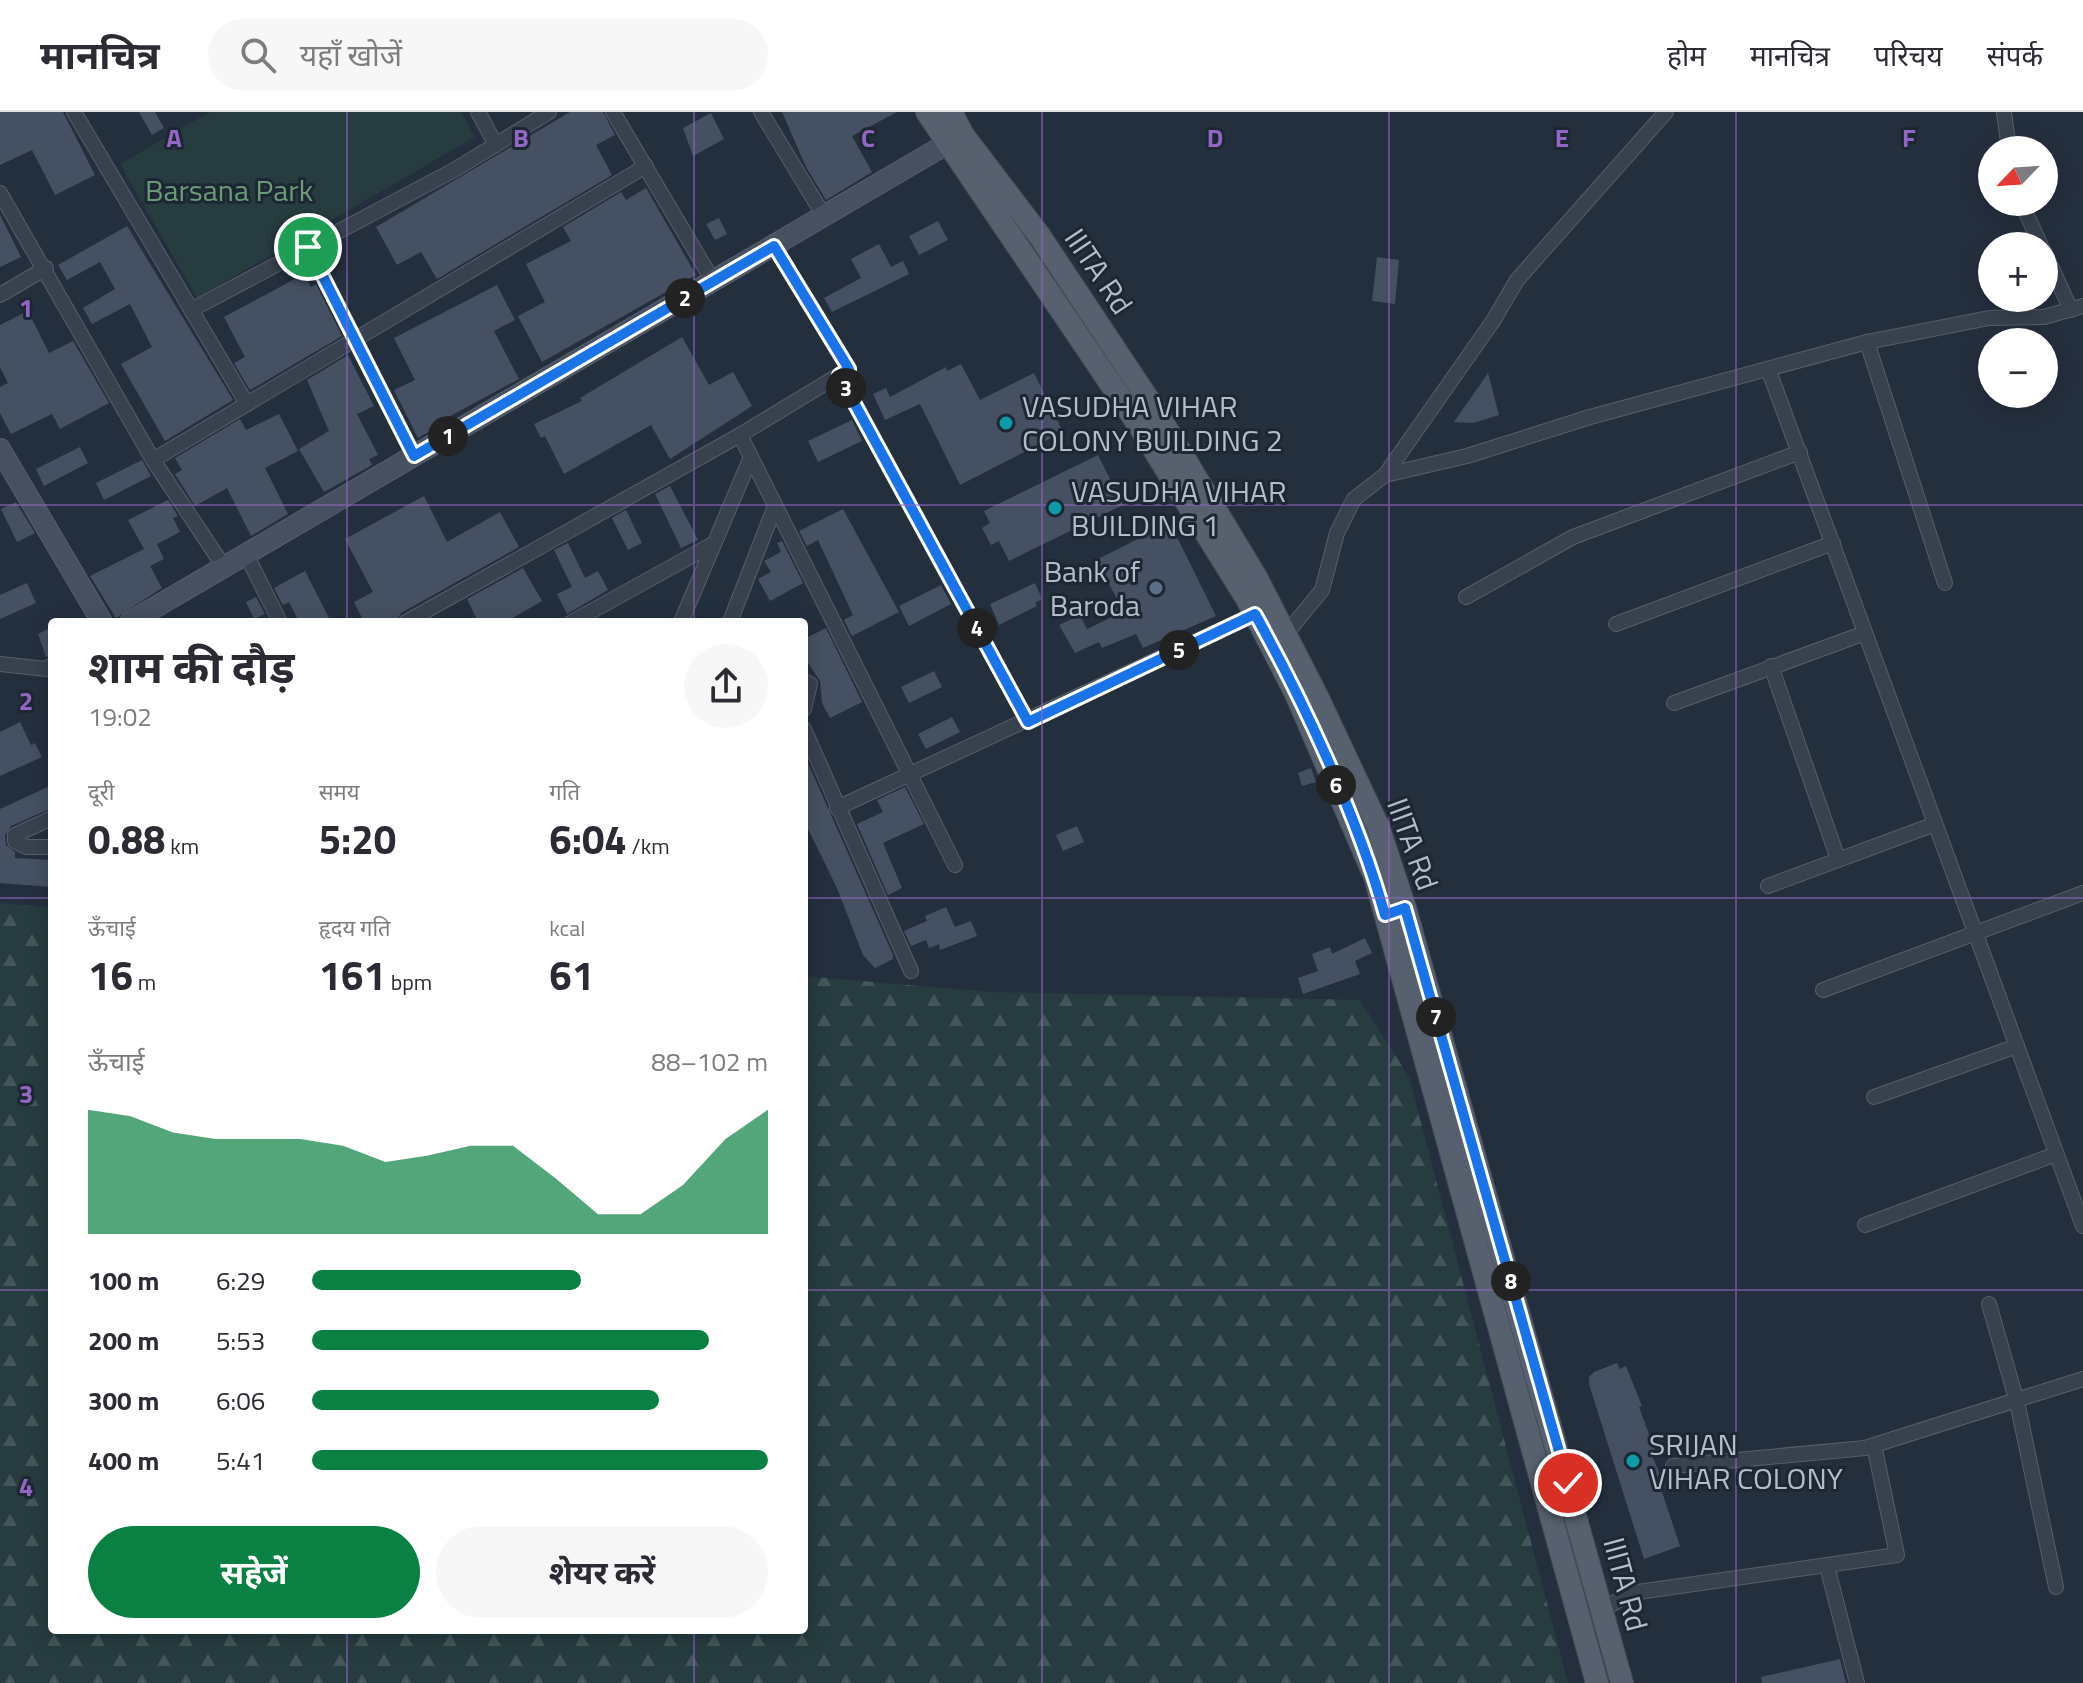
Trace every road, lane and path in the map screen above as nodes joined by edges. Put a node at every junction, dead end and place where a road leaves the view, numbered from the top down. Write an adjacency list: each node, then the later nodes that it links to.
1 (478, 112): 12 (street)
2 (549, 112): 12 (street)
3 (613, 112): 13 (street)
4 (761, 112): 15 (street)
5 (927, 112): 11 (main road, IIITA Rd)
6 (951, 112): 11 (main road, IIITA Rd)
7 (1666, 112): 35 (street)
8 (2004, 112): 10 (street)
9 (80, 114): 23 (street)
10 (2007, 136)
11 (954, 139): 15 (street); 43 (main road, IIITA Rd); 53 (main road, IIITA Rd)
12 (496, 145): 17 (street)
13 (646, 166): 20 (street); 24 (street)
14 (0, 193): 18 (street)
15 (824, 216): 16 (street)
16 (774, 246): 20 (street); 27 (street)
17 (308, 247): 23 (street); 24 (street)
18 (46, 268): 21 (street); 34 (street)
19 (2058, 275): 22 (street)
20 (713, 281): 32 (street)
21 (0, 295)
22 (2077, 308): 25 (street)
23 (191, 310): 28 (street)
24 (355, 339): 28 (street); 32 (street)
25 (1867, 342): 26 (street); 41 (street)
26 (1769, 371): 31 (street); 35 (street)
27 (839, 375): 29 (street); 58 (street)
28 (247, 404): 34 (street)
29 (740, 435): 33 (street); 47 (street)
30 (0, 449): 44 (street)
31 (1800, 452): 37 (street); 42 (street)
32 (414, 456): 39 (street)
33 (751, 457): 36 (street); 38 (street)
34 (153, 460): 40 (street)
35 (1385, 475): 53 (street)
36 (775, 506): 50 (street); 60 (street)
37 (1833, 543): 51 (street); 52 (street)
38 (713, 544): 48 (street); 49 (street)
39 (246, 554): 40 (street); 46 (street)
40 (224, 567): 45 (street)
41 (1945, 583)
42 (1466, 597)
43 (1255, 614): 53 (main road, IIITA Rd); 58 (street)
44 (100, 618)
45 (137, 618)
46 (278, 618)
47 (413, 618)
48 (579, 618)
49 (683, 618)
50 (732, 618)
51 (1616, 624)
52 (1865, 633): 55 (street); 63 (street)
53 (1280, 641): 69 (main road, IIITA Rd)
54 (0, 664): 56 (street)
55 (1771, 666): 57 (street); 65 (street)
56 (48, 668)
57 (1674, 703)
58 (1028, 722): 60 (street)
59 (808, 739): 61 (street)
60 (909, 777): 61 (street); 66 (street)
61 (837, 808): 71 (street)
62 (48, 820): 64 (street)
63 (1935, 824): 65 (street); 70 (street)
64 (48, 847)
65 (1838, 859): 67 (street)
66 (955, 865)
67 (1768, 886)
68 (2082, 897): 70 (street)
69 (1395, 911): 85 (main road, IIITA Rd); 86 (main road, IIITA Rd)
70 (1975, 932): 72 (street); 73 (street)
71 (911, 971)
72 (1823, 990)
73 (2017, 1046): 74 (street); 75 (street)
74 (1874, 1097)
75 (2056, 1154): 76 (street); 77 (street)
76 (1865, 1225)
77 (2083, 1226)
78 (1989, 1304): 80 (street)
79 (2083, 1379): 80 (street)
80 (2017, 1402): 81 (street); 84 (street)
81 (1874, 1445): 82 (street); 83 (street)
82 (1673, 1466)
83 (1827, 1566): 85 (street); 88 (street)
84 (2056, 1587)
85 (1602, 1610): 87 (main road, IIITA Rd)
86 (1597, 1683)
87 (1622, 1683)
88 (1857, 1683)

